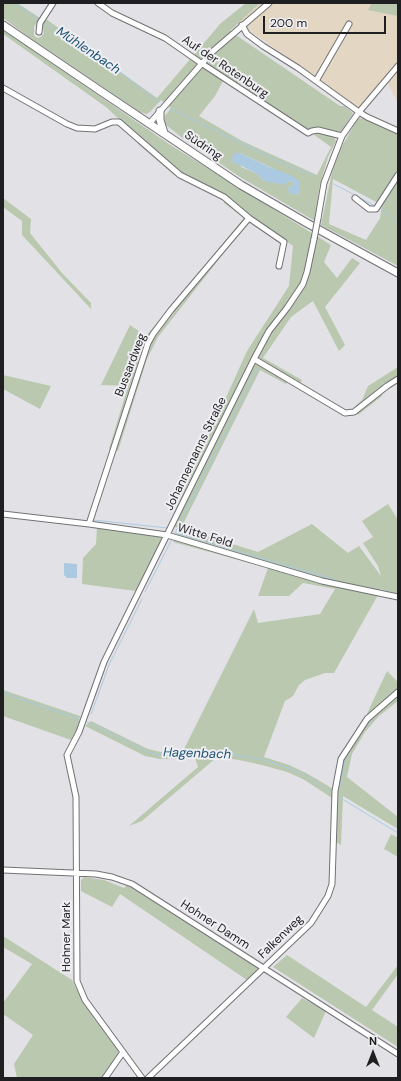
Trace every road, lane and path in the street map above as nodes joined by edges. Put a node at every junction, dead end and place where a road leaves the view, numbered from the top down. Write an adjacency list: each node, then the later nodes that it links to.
1 (53, 3): 7 (street)
2 (98, 3): 8 (street, Auf der Rotenburg)
3 (265, 4): 6 (street)
4 (349, 24): 10 (street)
5 (3, 25): 14 (main road, Südring)
6 (242, 25): 8 (street); 10 (street)
7 (39, 32)
8 (201, 64): 12 (street); 17 (street, Auf der Rotenburg)
9 (398, 66): 13 (street, Johannemanns Straße)
10 (316, 81): 13 (street)
11 (3, 88): 20 (street)
12 (160, 111): 14 (street); 16 (main road)
13 (359, 112): 15 (street); 17 (street, Johannemanns Straße)
14 (149, 124): 16 (main road, Südring)
15 (398, 131)
16 (165, 134): 22 (main road, Südring)
17 (342, 136): 23 (street, Johannemanns Straße, bridge)
18 (398, 175): 19 (street)
19 (355, 198)
20 (249, 218): 21 (street); 26 (street, Bussardweg)
21 (279, 266)
22 (398, 273)
23 (254, 359): 24 (street); 27 (street, Johannemanns Straße)
24 (398, 380)
25 (3, 514): 26 (street, Witte Feld)
26 (89, 524): 27 (street, Witte Feld)
27 (167, 535): 28 (street, Witte Feld); 31 (street, Johannemanns Straße)
28 (398, 597)
29 (398, 692): 32 (street, Falkenweg)
30 (3, 870): 31 (street, Hohner Damm)
31 (77, 872): 32 (street, Hohner Damm); 33 (street, Hohner Mark)
32 (264, 968): 34 (street, Hohner Damm); 37 (street, Falkenweg)
33 (123, 1052): 35 (street); 36 (street, Hohner Mark)
34 (398, 1054)
35 (105, 1078)
36 (142, 1078)
37 (148, 1078)

